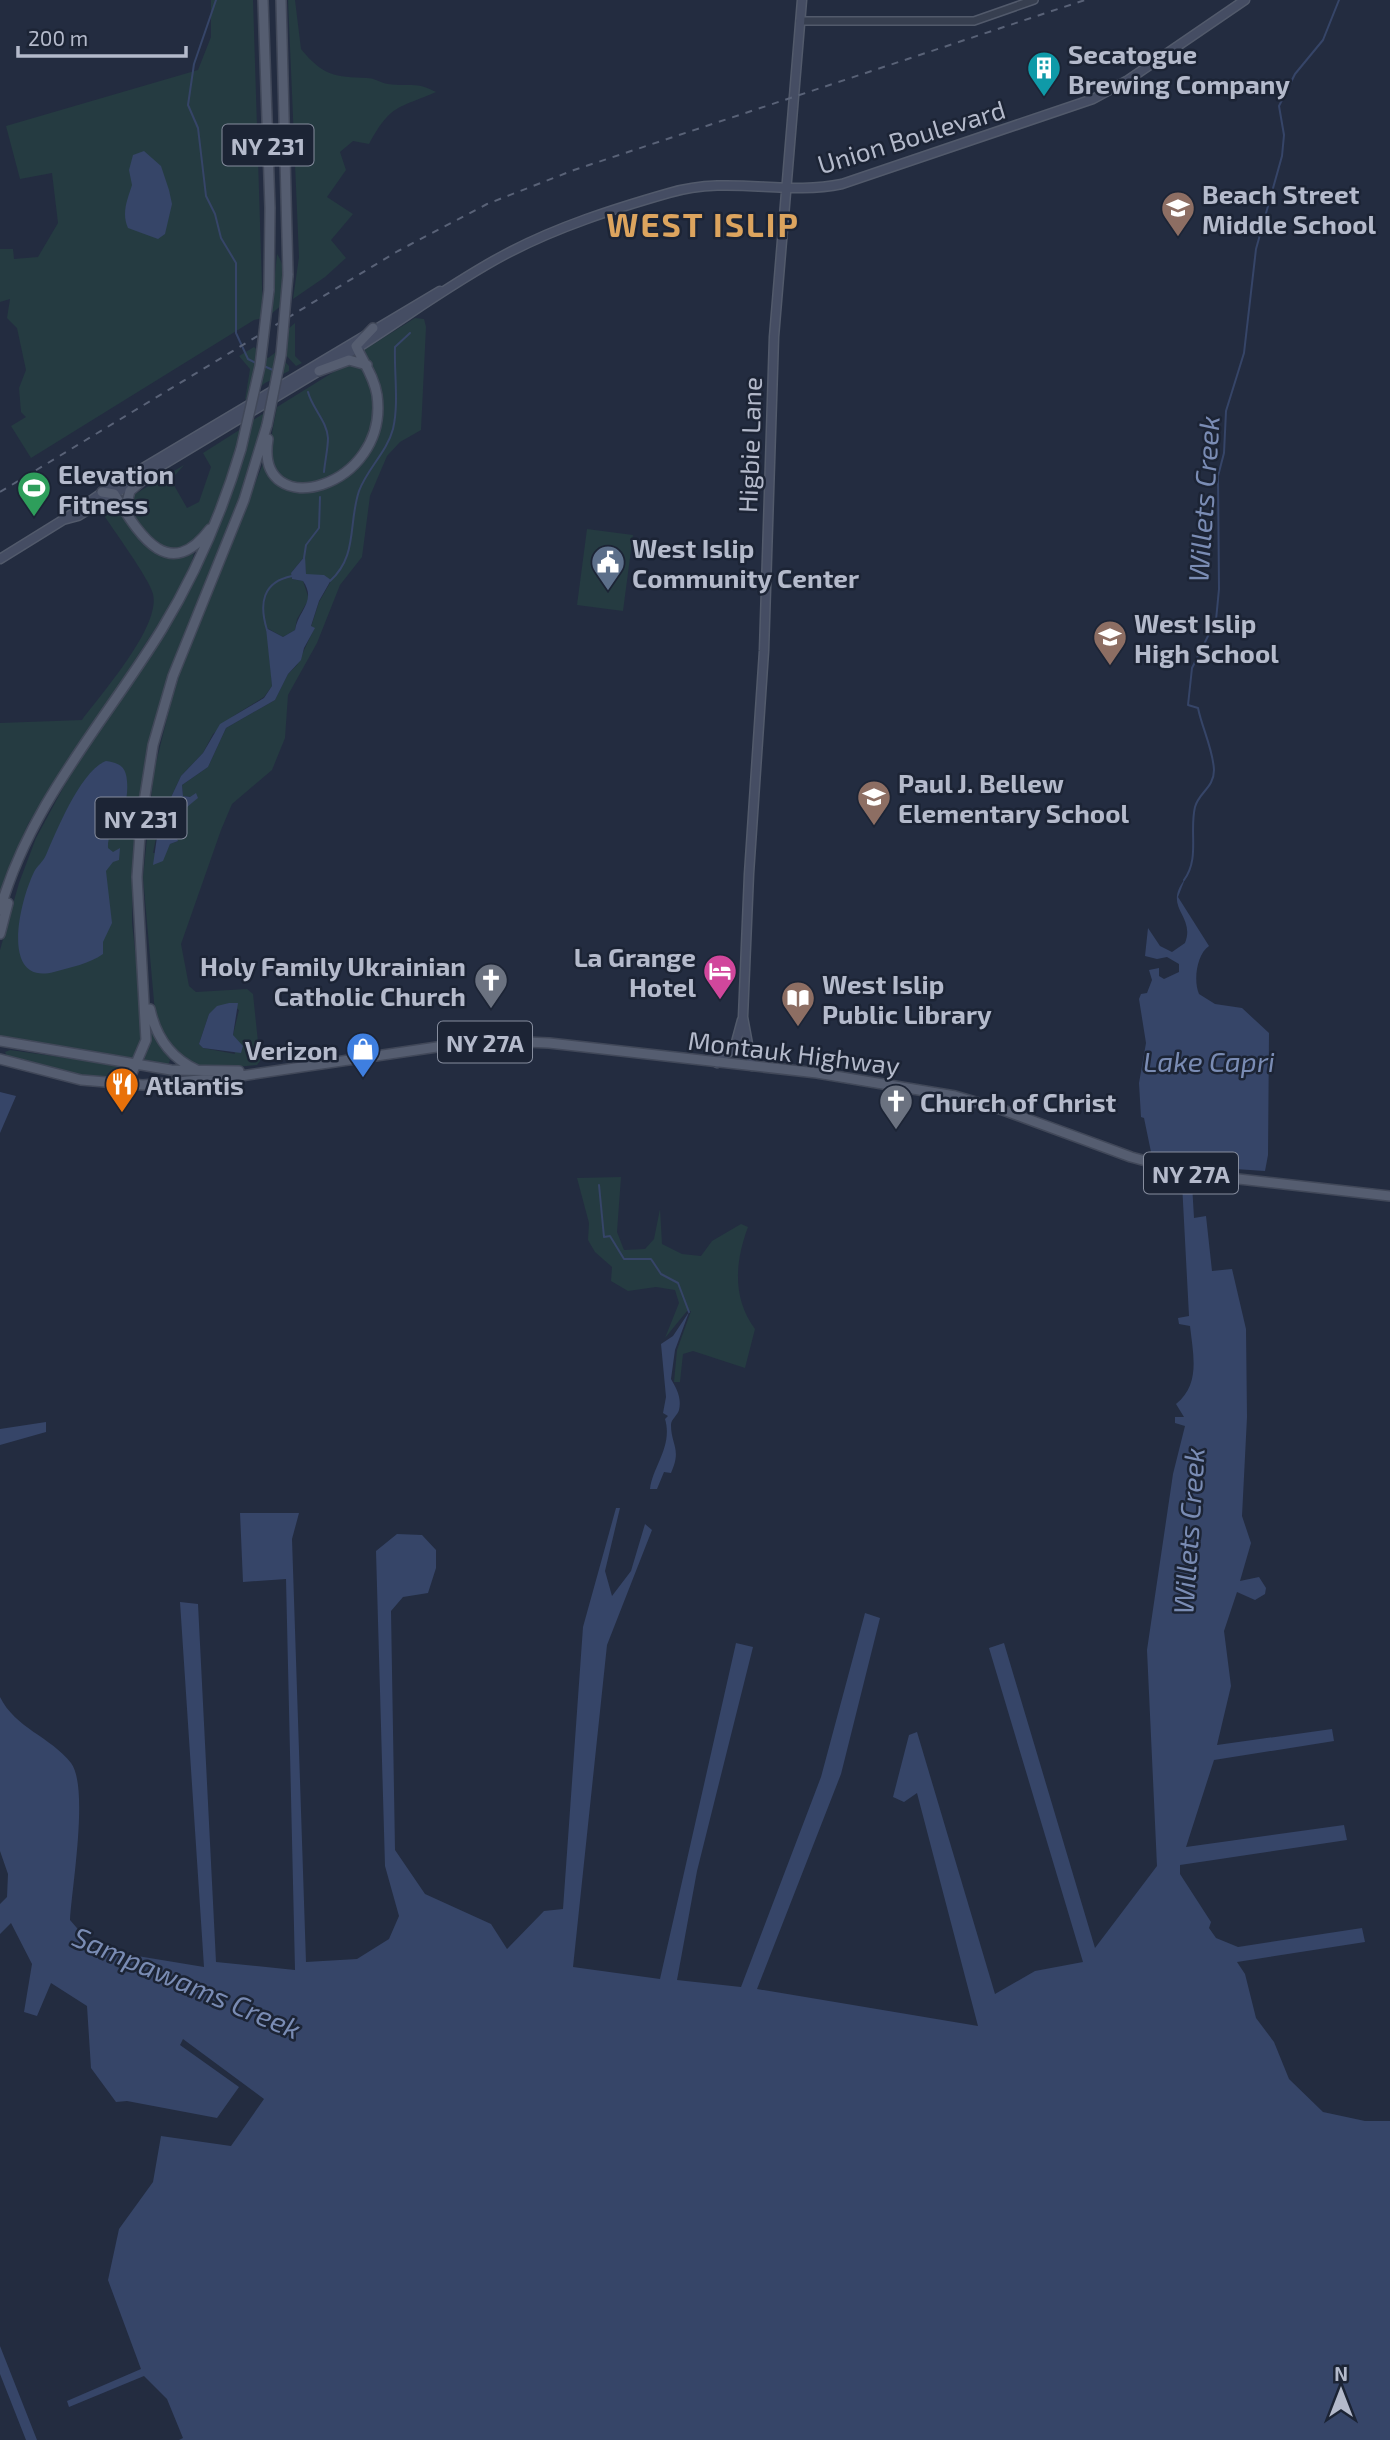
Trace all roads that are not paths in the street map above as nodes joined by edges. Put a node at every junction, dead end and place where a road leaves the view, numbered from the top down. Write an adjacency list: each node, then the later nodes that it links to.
1 (263, 0): 19 (main road, NY 231, bridge)
2 (281, 0): 14 (main road, NY 231, bridge)
3 (802, 0): 6 (main road, Higbie Lane)
4 (1034, 0): 6 (street)
5 (1245, 0): 7 (main road, Union Boulevard)
6 (800, 21): 7 (main road, Higbie Lane)
7 (786, 187): 8 (main road, Union Boulevard); 26 (main road, Higbie Lane)
8 (450, 287): 9 (main road, Union Boulevard); 10 (main road, Union Boulevard)
9 (373, 328): 10 (main road); 13 (main road, Union Boulevard)
10 (357, 348): 11 (main road); 12 (main road, Union Boulevard)
11 (367, 365): 12 (main road); 14 (main road)
12 (319, 371): 13 (main road, Union Boulevard)
13 (298, 378): 15 (main road); 16 (main road)
14 (269, 424): 25 (main road, NY 231)
15 (150, 472): 17 (main road); 18 (main road)
16 (102, 492): 17 (main road); 20 (main road)
17 (114, 494): 18 (main road); 20 (main road)
18 (125, 512): 19 (main road)
19 (217, 519): 22 (main road, NY 231)
20 (63, 520): 21 (main road)
21 (0, 559)
22 (65, 773): 23 (main road); 24 (main road)
23 (0, 910)
24 (0, 934)
25 (140, 949): 34 (main road); 38 (main road)
26 (743, 1017): 28 (main road, Higbie Lane); 29 (main road, Higbie Lane)
27 (0, 1041): 32 (main road, Montauk Highway / NY 27A)
28 (735, 1046): 29 (main road); 33 (main road); 35 (main road)
29 (751, 1046): 36 (main road, Higbie Lane)
30 (0, 1048): 31 (main road)
31 (2, 1060): 40 (main road, Montauk Highway / NY 27A)
32 (120, 1062): 34 (main road, Montauk Highway / NY 27A); 39 (main road)
33 (717, 1063): 35 (main road, Montauk Highway / NY 27A); 37 (main road, Montauk Highway / NY 27A)
34 (138, 1065): 38 (main road, Montauk Highway / NY 27A); 39 (main road)
35 (740, 1065): 36 (main road, Montauk Highway / NY 27A)
36 (752, 1066): 41 (main road, Montauk Highway / NY 27A)
37 (265, 1070): 38 (main road, Montauk Highway / NY 27A); 40 (main road, Montauk Highway / NY 27A)
38 (203, 1072)
39 (116, 1080): 40 (main road)
40 (93, 1082)
41 (1390, 1196)

